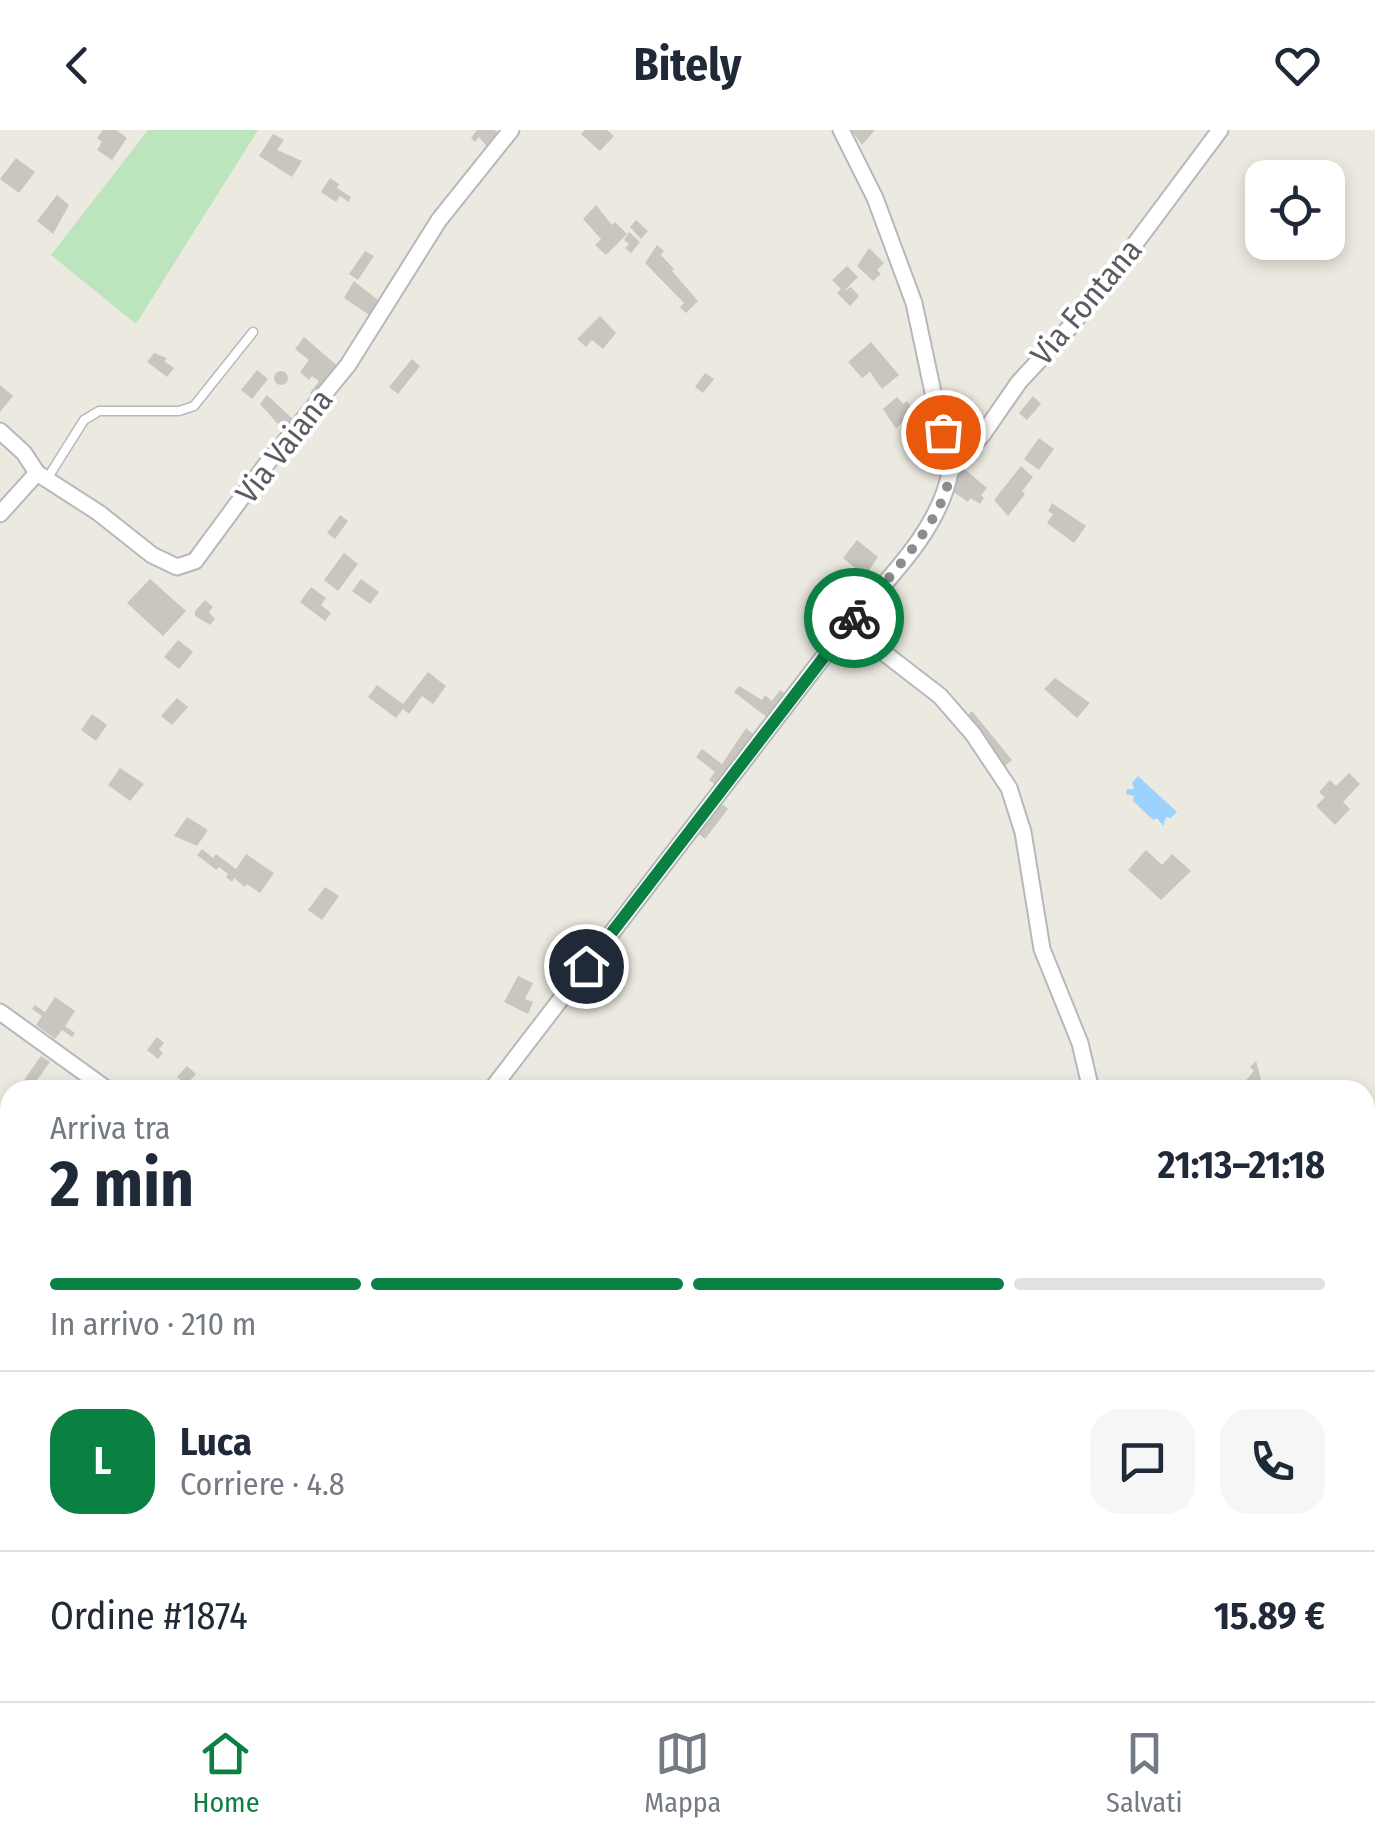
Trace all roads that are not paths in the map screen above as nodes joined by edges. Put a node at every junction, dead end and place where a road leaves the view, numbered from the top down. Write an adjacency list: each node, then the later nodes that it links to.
1 (511, 130): 7 (street, Via Vaiana)
2 (841, 130): 6 (street)
3 (1220, 130): 6 (street, Via Fontana)
4 (253, 332): 7 (lane)
5 (0, 431): 7 (street, Via Vaiana)
6 (950, 472): 9 (street, Via Fontana)
7 (42, 476): 8 (street)
8 (0, 514)
9 (848, 625): 12 (street); 13 (street)
10 (0, 1012): 11 (street)
11 (94, 1080)
12 (499, 1080)
13 (1089, 1080)

